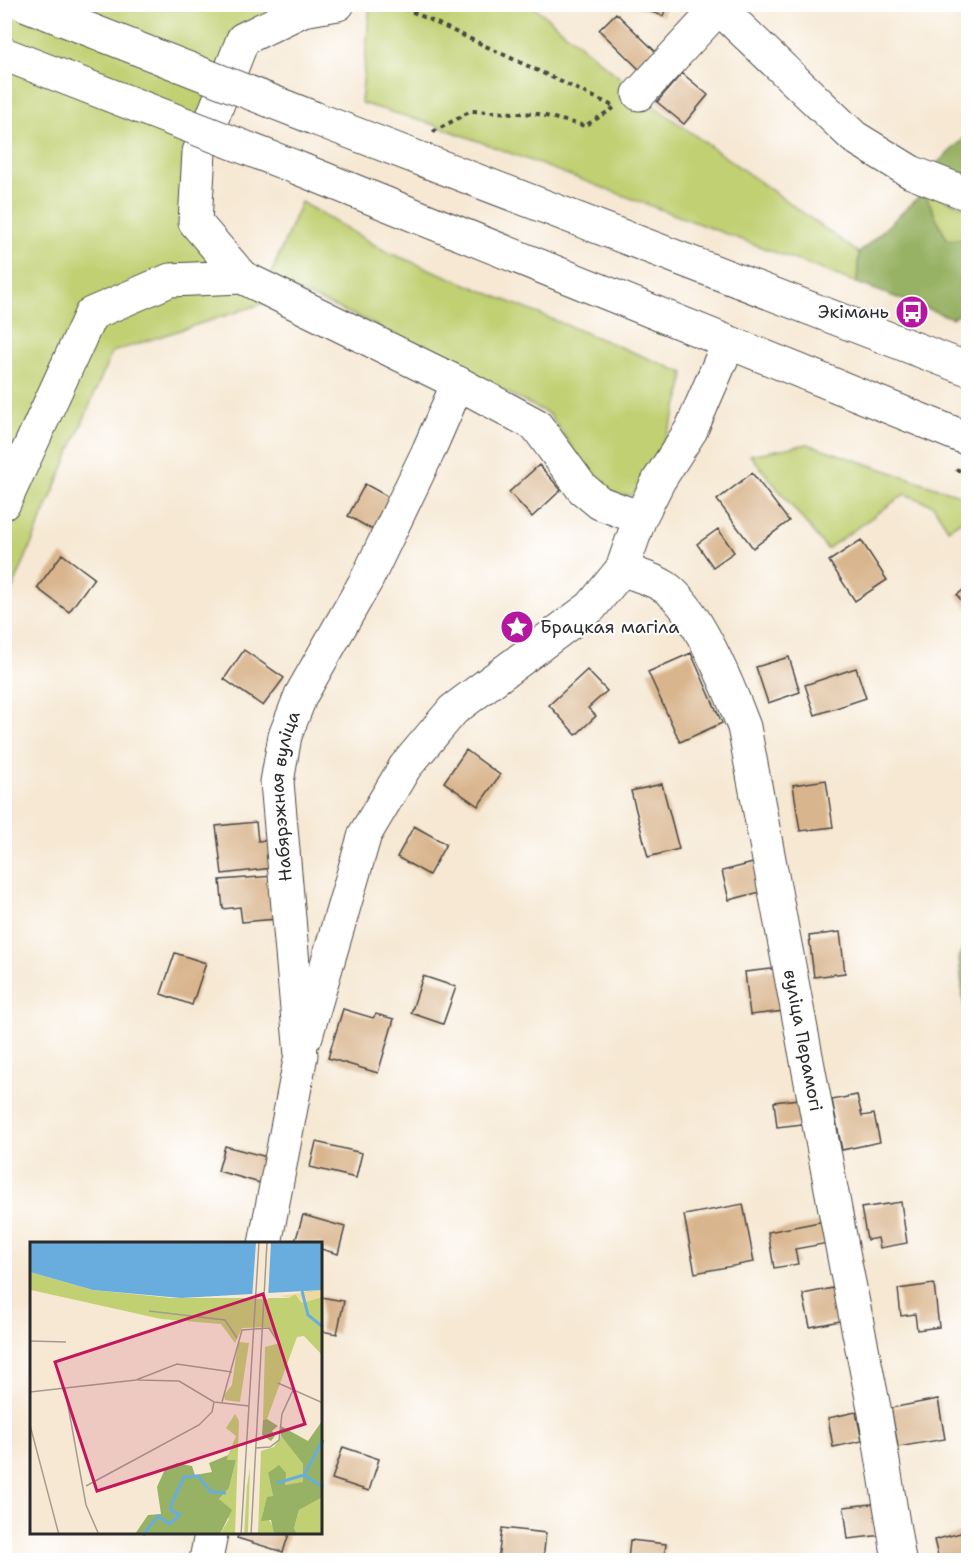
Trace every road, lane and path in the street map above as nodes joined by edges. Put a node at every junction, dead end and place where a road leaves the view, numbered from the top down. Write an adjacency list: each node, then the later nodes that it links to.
1 (24, 4): 11 (street, bridge)
2 (338, 4): 9 (street)
3 (396, 4): 6 (path)
4 (721, 6): 6 (street); 8 (street)
5 (4, 54): 10 (street, bridge)
6 (627, 101): 7 (path)
7 (432, 133)
8 (969, 194)
9 (242, 277): 12 (street); 14 (street)
10 (728, 344): 13 (street); 15 (street)
11 (969, 369)
12 (458, 383): 15 (street); 17 (street, Набярэжная вуліца)
13 (969, 440)
14 (4, 503)
15 (640, 518): 16 (street)
16 (622, 569): 17 (street); 19 (street, вуліца Перамогі)
17 (301, 1055): 18 (street, Набярэжная вуліца)
18 (266, 1242)
19 (899, 1560)

